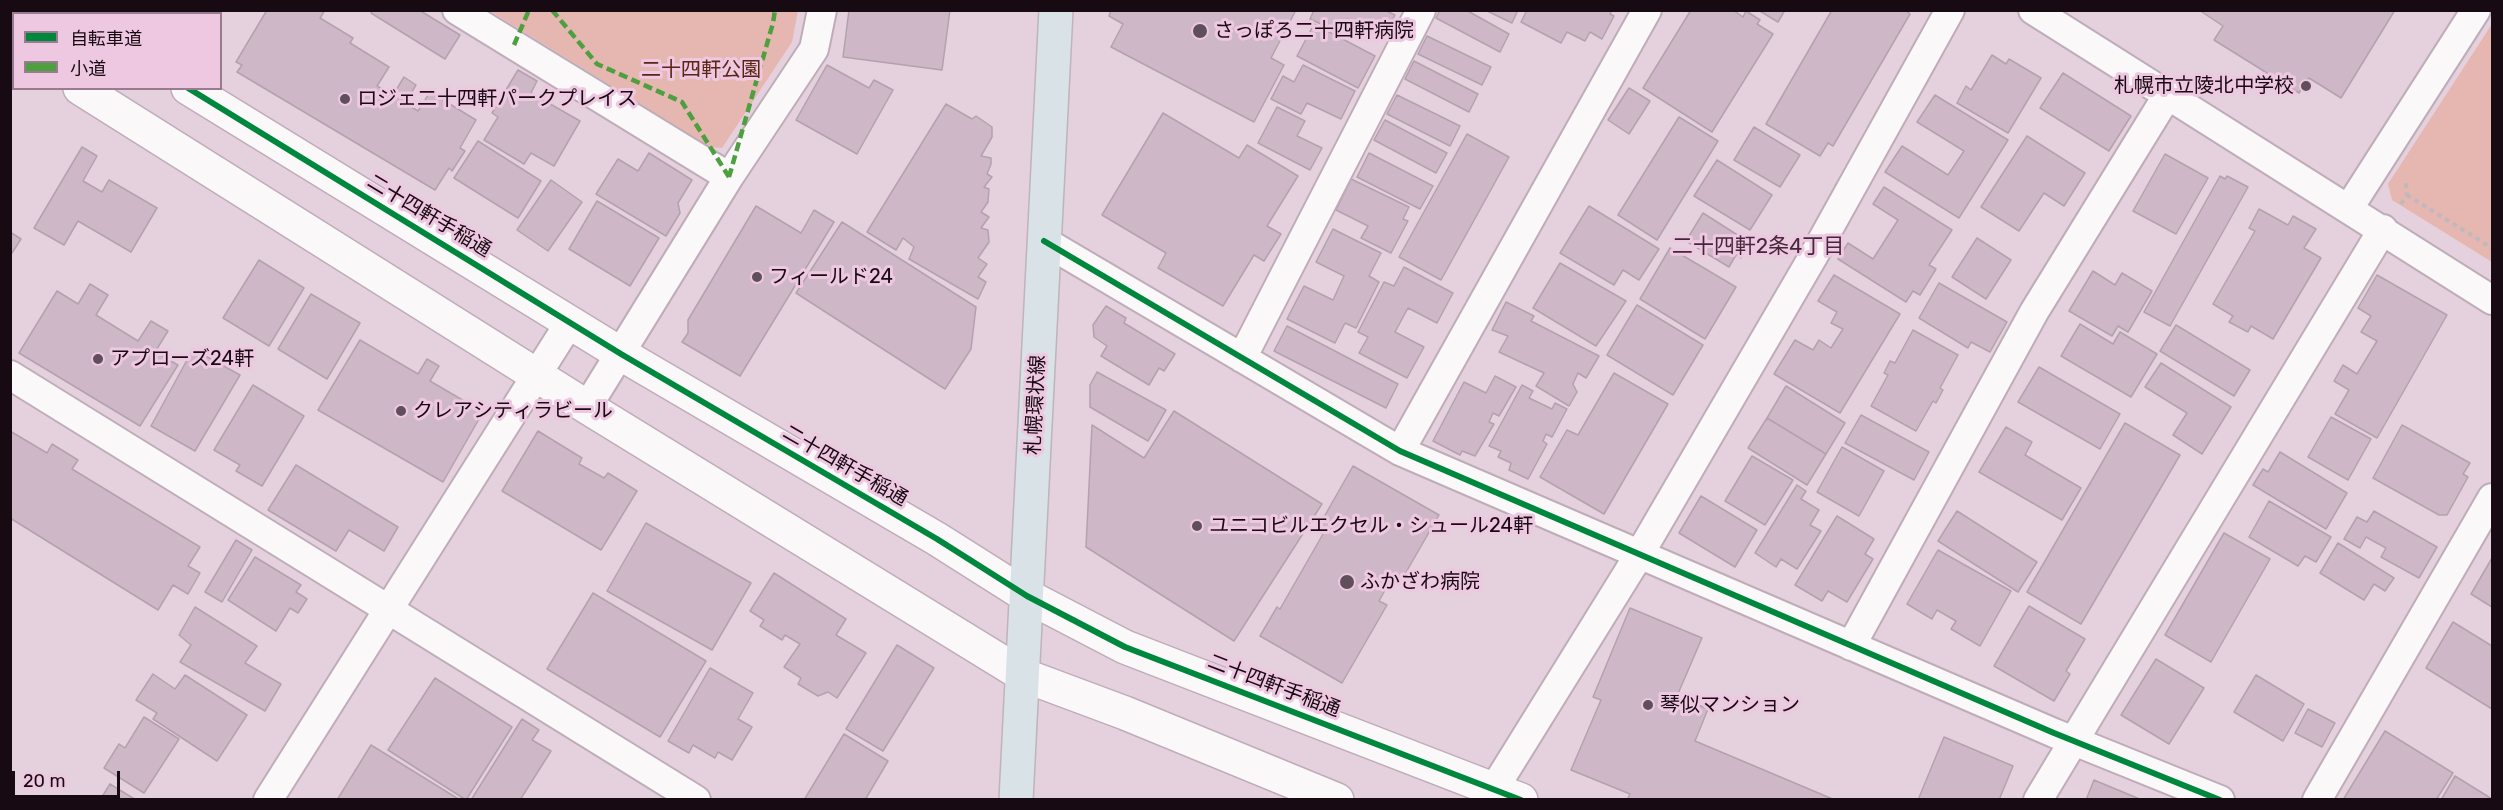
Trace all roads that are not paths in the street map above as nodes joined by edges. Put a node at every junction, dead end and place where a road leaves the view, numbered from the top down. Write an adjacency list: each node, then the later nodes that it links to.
1 (457, 10): 12 (street)
2 (822, 10): 12 (street)
3 (1056, 10): 15 (main road, 札幌環状線)
4 (1421, 10): 19 (street)
5 (1647, 10): 23 (street)
6 (1950, 10): 25 (street)
7 (2033, 10): 11 (street)
8 (2476, 10): 13 (street)
9 (83, 90): 20 (street)
10 (191, 90): 17 (street, 二十四軒手稲通)
11 (2167, 96): 13 (street); 28 (street)
12 (729, 177): 18 (street)
13 (2349, 208): 14 (street)
14 (2383, 230): 16 (street); 30 (street)
15 (1044, 241): 19 (street); 26 (main road, 札幌環状線)
16 (2493, 300)
17 (570, 322): 18 (street, 二十四軒手稲通); 20 (street)
18 (621, 354): 22 (street); 26 (street, 二十四軒手稲通)
19 (1242, 358): 23 (street)
20 (537, 374): 22 (street); 27 (street)
21 (10, 375): 27 (street)
22 (587, 407): 29 (street)
23 (1400, 451): 25 (street)
24 (2493, 498): 38 (street)
25 (1639, 555): 28 (street); 31 (street)
26 (1027, 596): 29 (main road, 札幌環状線); 31 (street, 二十四軒手稲通)
27 (388, 610): 32 (street); 33 (street)
28 (1851, 646): 30 (street)
29 (1023, 675): 34 (main road, 札幌環状線); 35 (street)
30 (2074, 741): 36 (street); 37 (street)
31 (1501, 796)
32 (268, 800)
33 (696, 800)
34 (1016, 800)
35 (1337, 800)
36 (2038, 800)
37 (2220, 800)
38 (2317, 800)

